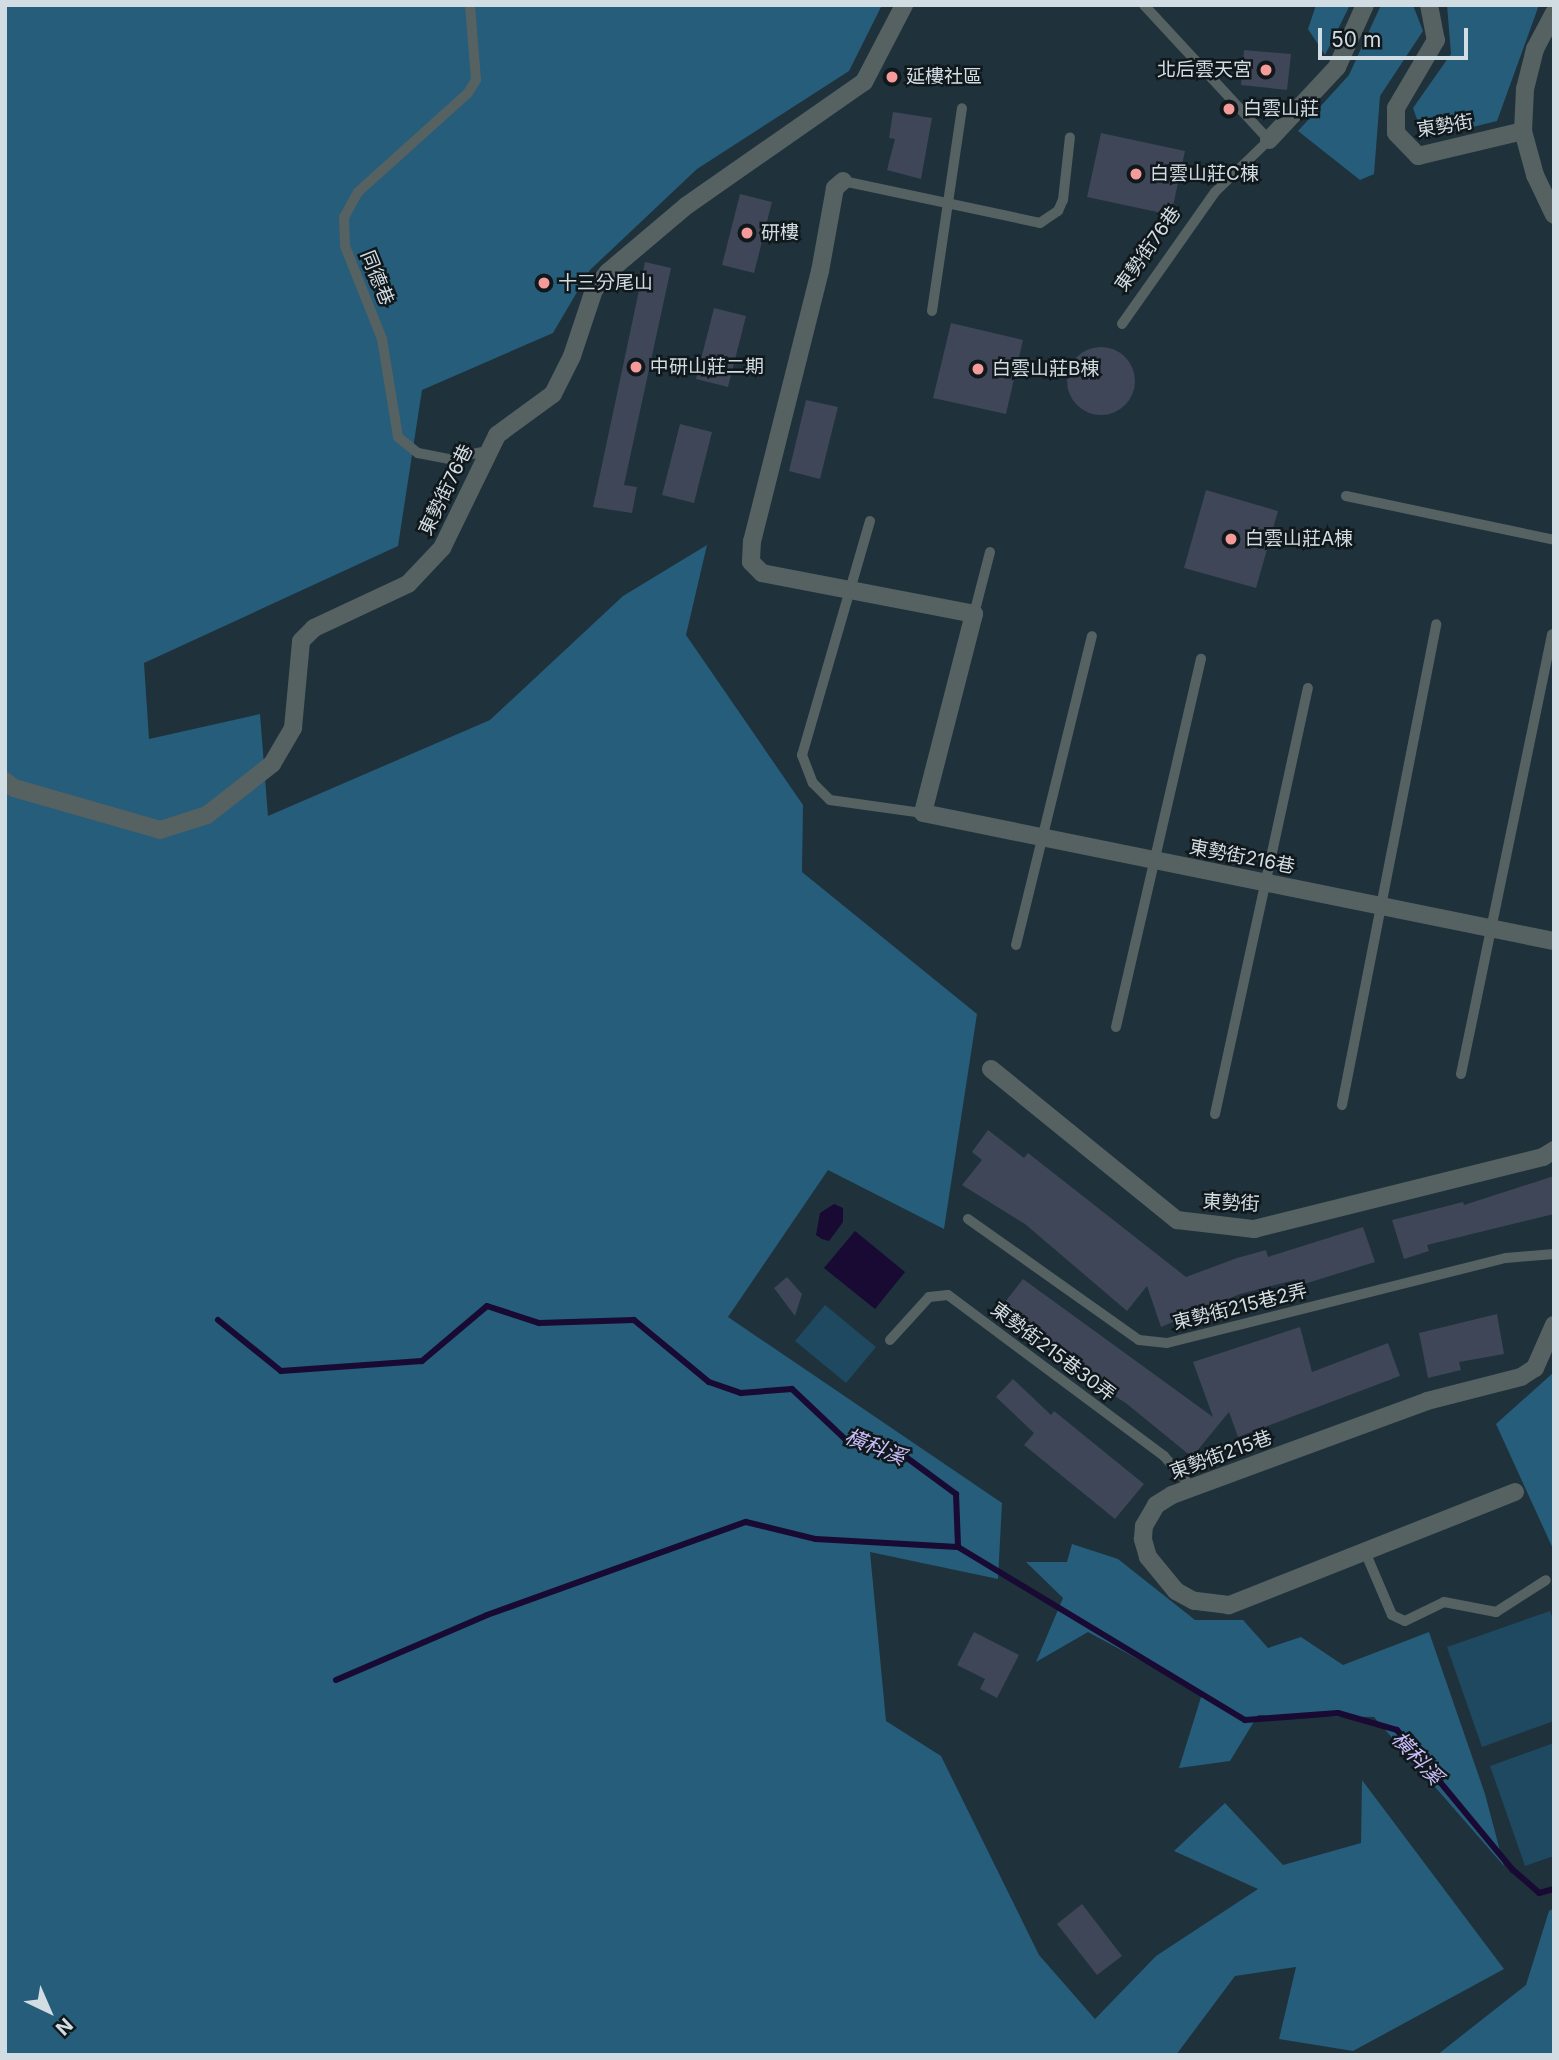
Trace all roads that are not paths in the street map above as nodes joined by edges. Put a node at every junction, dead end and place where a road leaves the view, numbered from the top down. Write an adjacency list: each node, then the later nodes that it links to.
1 (470, 5): 16 (lane, 同德巷)
2 (904, 5): 16 (street, 東勢街76巷)
3 (1144, 5): 10 (lane)
4 (1365, 5): 10 (street, 東勢街76巷)
5 (1429, 5): 8 (street, 東勢街)
6 (1554, 13): 8 (street)
7 (962, 108): 12 (lane)
8 (1523, 131): 13 (street)
9 (1070, 137): 12 (lane)
10 (1269, 140): 15 (lane, 東勢街76巷)
11 (843, 181): 12 (lane); 21 (street)
12 (948, 204): 14 (lane)
13 (1554, 215)
14 (932, 311)
15 (1122, 324)
16 (487, 451): 28 (street, 東勢街76巷)
17 (1346, 496): 19 (lane)
18 (870, 521): 21 (lane)
19 (1554, 540)
20 (990, 552): 22 (lane)
21 (851, 592): 22 (street); 29 (lane)
22 (974, 614): 29 (street)
23 (1436, 624): 33 (lane)
24 (1552, 634): 34 (lane)
25 (1092, 636): 30 (lane)
26 (1201, 659): 31 (lane)
27 (1308, 688): 32 (lane)
28 (8, 787)
29 (923, 813): 30 (street, 東勢街216巷)
30 (1042, 838): 31 (street, 東勢街216巷); 36 (lane)
31 (1154, 860): 32 (street, 東勢街216巷); 37 (lane)
32 (1266, 883): 33 (street, 東勢街216巷); 41 (lane)
33 (1381, 906): 34 (street, 東勢街216巷); 40 (lane)
34 (1491, 929): 35 (street, 東勢街216巷); 39 (lane)
35 (1554, 941)
36 (1016, 945)
37 (1116, 1027)
38 (991, 1069): 42 (street, 東勢街)
39 (1461, 1073)
40 (1342, 1105)
41 (1215, 1114)
42 (1554, 1150)
43 (968, 1219): 44 (lane, 東勢街215巷2弄)
44 (1554, 1254)
45 (1554, 1325): 47 (street, 東勢街215巷)
46 (890, 1340): 47 (lane, 東勢街215巷30弄)
47 (1193, 1489): 49 (street, 東勢街215巷)
48 (1515, 1492): 49 (street, 東勢街215巷)
49 (1366, 1554): 50 (lane)
50 (1546, 1580)

